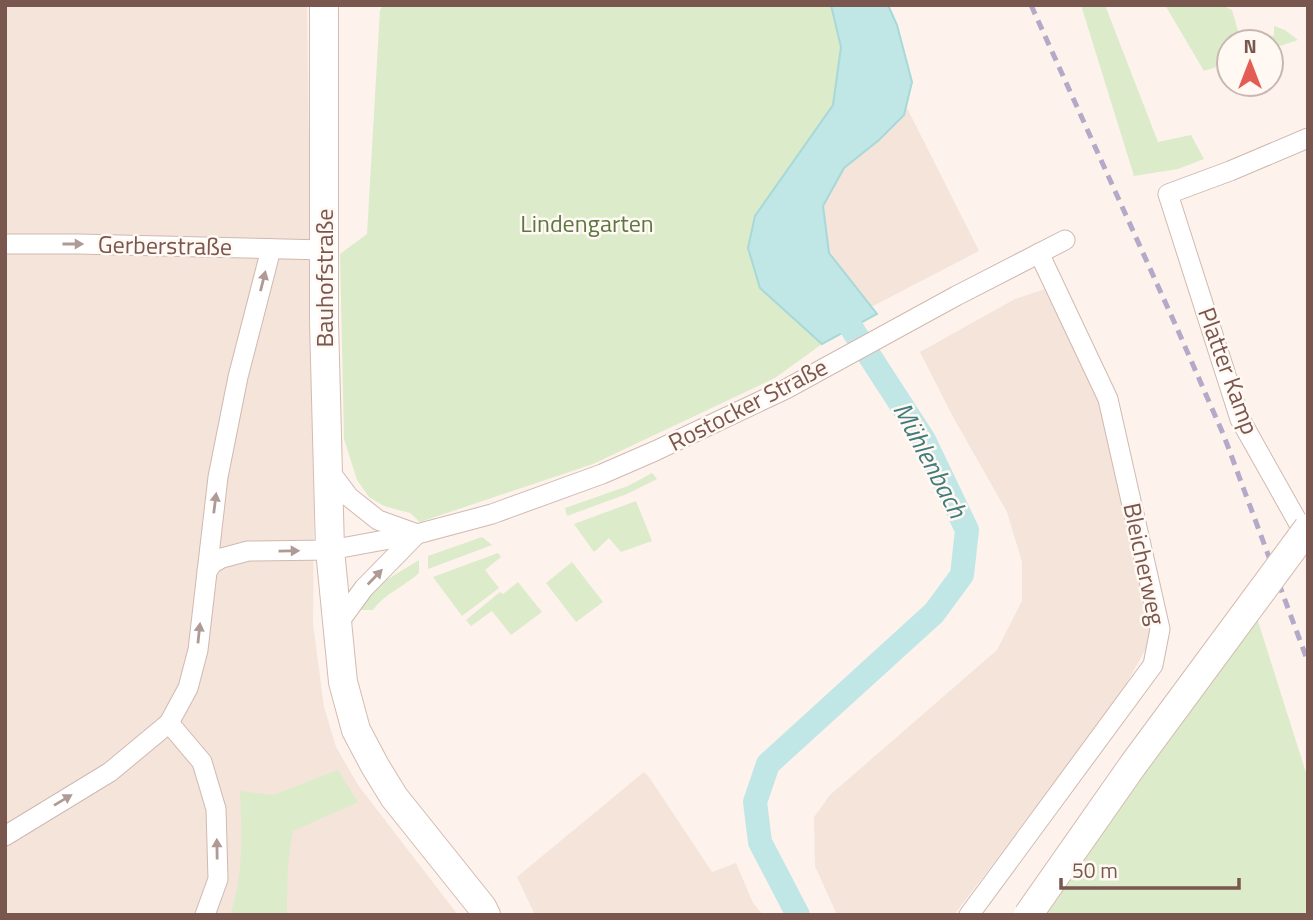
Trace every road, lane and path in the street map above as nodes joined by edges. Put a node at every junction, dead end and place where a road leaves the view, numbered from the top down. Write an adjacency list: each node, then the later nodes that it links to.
1 (324, 5): 6 (street, Bauhofstraße)
2 (1308, 138): 11 (street, Platter Kamp)
3 (1065, 240): 7 (street, Rostocker Straße)
4 (5, 244): 5 (street, Gerberstraße, one-way to 5)
5 (271, 249): 6 (street, Gerberstraße); 13 (street, one-way to 5)
6 (325, 250): 8 (street, Bauhofstraße)
7 (1039, 253): 10 (street, Rostocker Straße); 19 (street, Bleicherweg)
8 (328, 470): 10 (street); 12 (street, Bauhofstraße)
9 (1308, 528): 20 (street, bridge)
10 (417, 534): 12 (street, Rostocker Straße); 14 (street, one-way to 10)
11 (1308, 540)
12 (330, 550): 13 (street, Rostocker Straße, one-way to 12); 14 (street, Bauhofstraße)
13 (207, 571): 15 (street, one-way to 13)
14 (337, 625): 18 (street, Bauhofstraße)
15 (169, 723): 16 (street, one-way to 15); 17 (street, one-way to 15)
16 (5, 835)
17 (205, 915)
18 (486, 915)
19 (969, 915)
20 (1028, 915)

